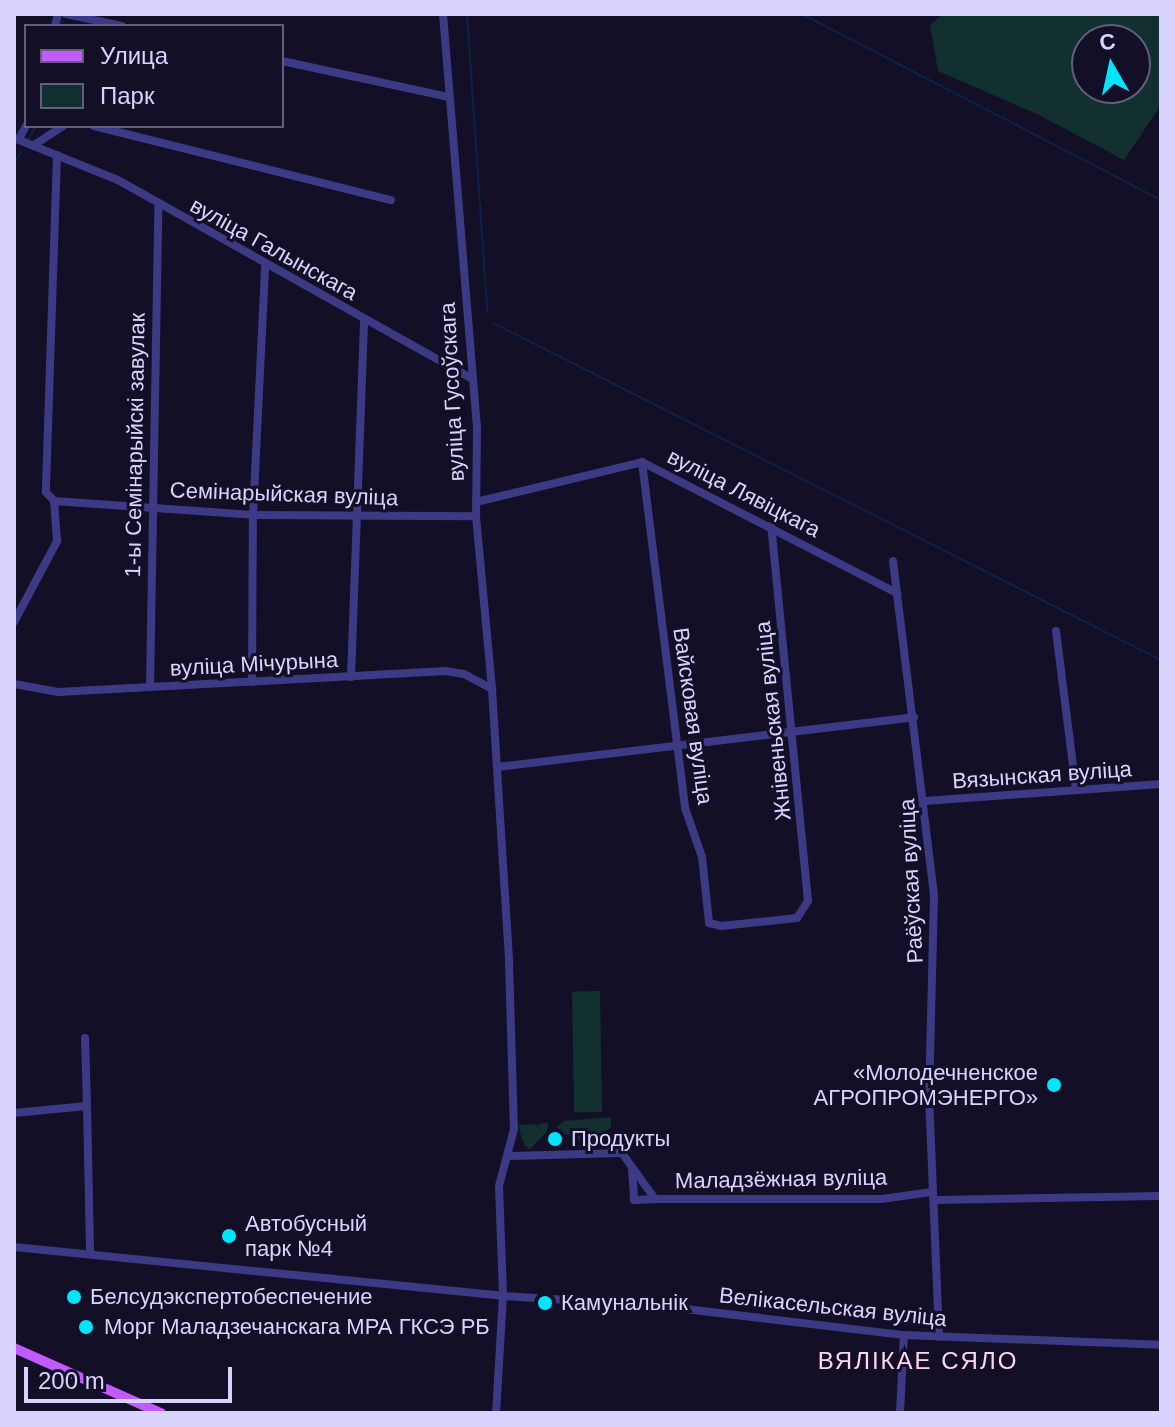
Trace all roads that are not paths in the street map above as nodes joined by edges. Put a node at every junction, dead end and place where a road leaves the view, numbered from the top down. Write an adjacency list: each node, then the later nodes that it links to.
1 (66, 14): 3 (street)
2 (443, 14): 5 (street, вуліца Гусоўскага)
3 (113, 24)
4 (284, 61): 5 (street)
5 (449, 97): 15 (street, вуліца Гусоўскага)
6 (60, 128): 9 (street)
7 (102, 128): 11 (street)
8 (17, 138): 9 (street, вуліца Галынскага)
9 (34, 145): 10 (street, вуліца Галынскага)
10 (57, 155): 12 (street, вуліца Галынскага); 17 (street)
11 (391, 200)
12 (158, 205): 13 (street, вуліца Галынскага); 19 (street, 1-ы Семінарыйскі завулак)
13 (265, 266): 14 (street, вуліца Галынскага); 20 (street)
14 (364, 320): 15 (street, вуліца Галынскага); 21 (street)
15 (471, 378): 18 (street, вуліца Гусоўскага)
16 (642, 462): 18 (street, вуліца Лявіцкага); 23 (street, вуліца Лявіцкага); 35 (street, Вайсковая вуліца)
17 (54, 501): 19 (street, Семінарыйская вуліца); 26 (street)
18 (476, 502): 22 (street, вуліца Гусоўскага)
19 (151, 507): 20 (street, Семінарыйская вуліца); 31 (street, 1-ы Семінарыйскі завулак)
20 (253, 515): 21 (street, Семінарыйская вуліца); 29 (street)
21 (358, 516): 22 (street, Семінарыйская вуліца); 28 (street)
22 (476, 516): 32 (street, вуліца Гусоўскага)
23 (771, 526): 25 (street, вуліца Лявіцкага); 34 (street, Жнівеньская вуліца)
24 (893, 561): 25 (street, Раёўская вуліца)
25 (897, 593): 33 (street, Раёўская вуліца)
26 (14, 622)
27 (1056, 631): 38 (street)
28 (351, 677): 29 (street, вуліца Мічурына); 32 (street, вуліца Мічурына)
29 (252, 682): 31 (street, вуліца Мічурына)
30 (14, 684): 31 (street, вуліца Мічурына)
31 (150, 686)
32 (492, 689): 36 (street, вуліца Гусоўскага)
33 (914, 717): 34 (street); 39 (street, Раёўская вуліца)
34 (792, 731): 35 (street); 40 (street, Жнівеньская вуліца)
35 (676, 745): 36 (street); 40 (street, Вайсковая вуліца)
36 (497, 767): 44 (street)
37 (1161, 784): 38 (street, Вязынская вуліца)
38 (1076, 790): 39 (street, Вязынская вуліца)
39 (925, 801): 46 (street, Раёўская вуліца)
40 (804, 911)
41 (85, 1038): 42 (street)
42 (87, 1106): 43 (street); 50 (street)
43 (14, 1113)
44 (511, 1156): 45 (street, Маладзёжная вуліца); 51 (street)
45 (632, 1168): 48 (street, Маладзёжная вуліца); 48 (street)
46 (934, 1196): 47 (street, Маладзёжная вуліца); 48 (street, Маладзёжная вуліца); 53 (street, Раёўская вуліца)
47 (1161, 1196)
48 (655, 1199)
49 (14, 1247): 50 (street, Велікасельская вуліца)
50 (90, 1253): 51 (street, Велікасельская вуліца)
51 (503, 1296): 52 (street, Велікасельская вуліца); 57 (street)
52 (904, 1335): 53 (street, Велікасельская вуліца); 58 (street)
53 (939, 1337): 54 (street, Велікасельская вуліца)
54 (1161, 1345)
55 (14, 1348): 56 (main road)
56 (161, 1413)
57 (496, 1413)
58 (900, 1413)

